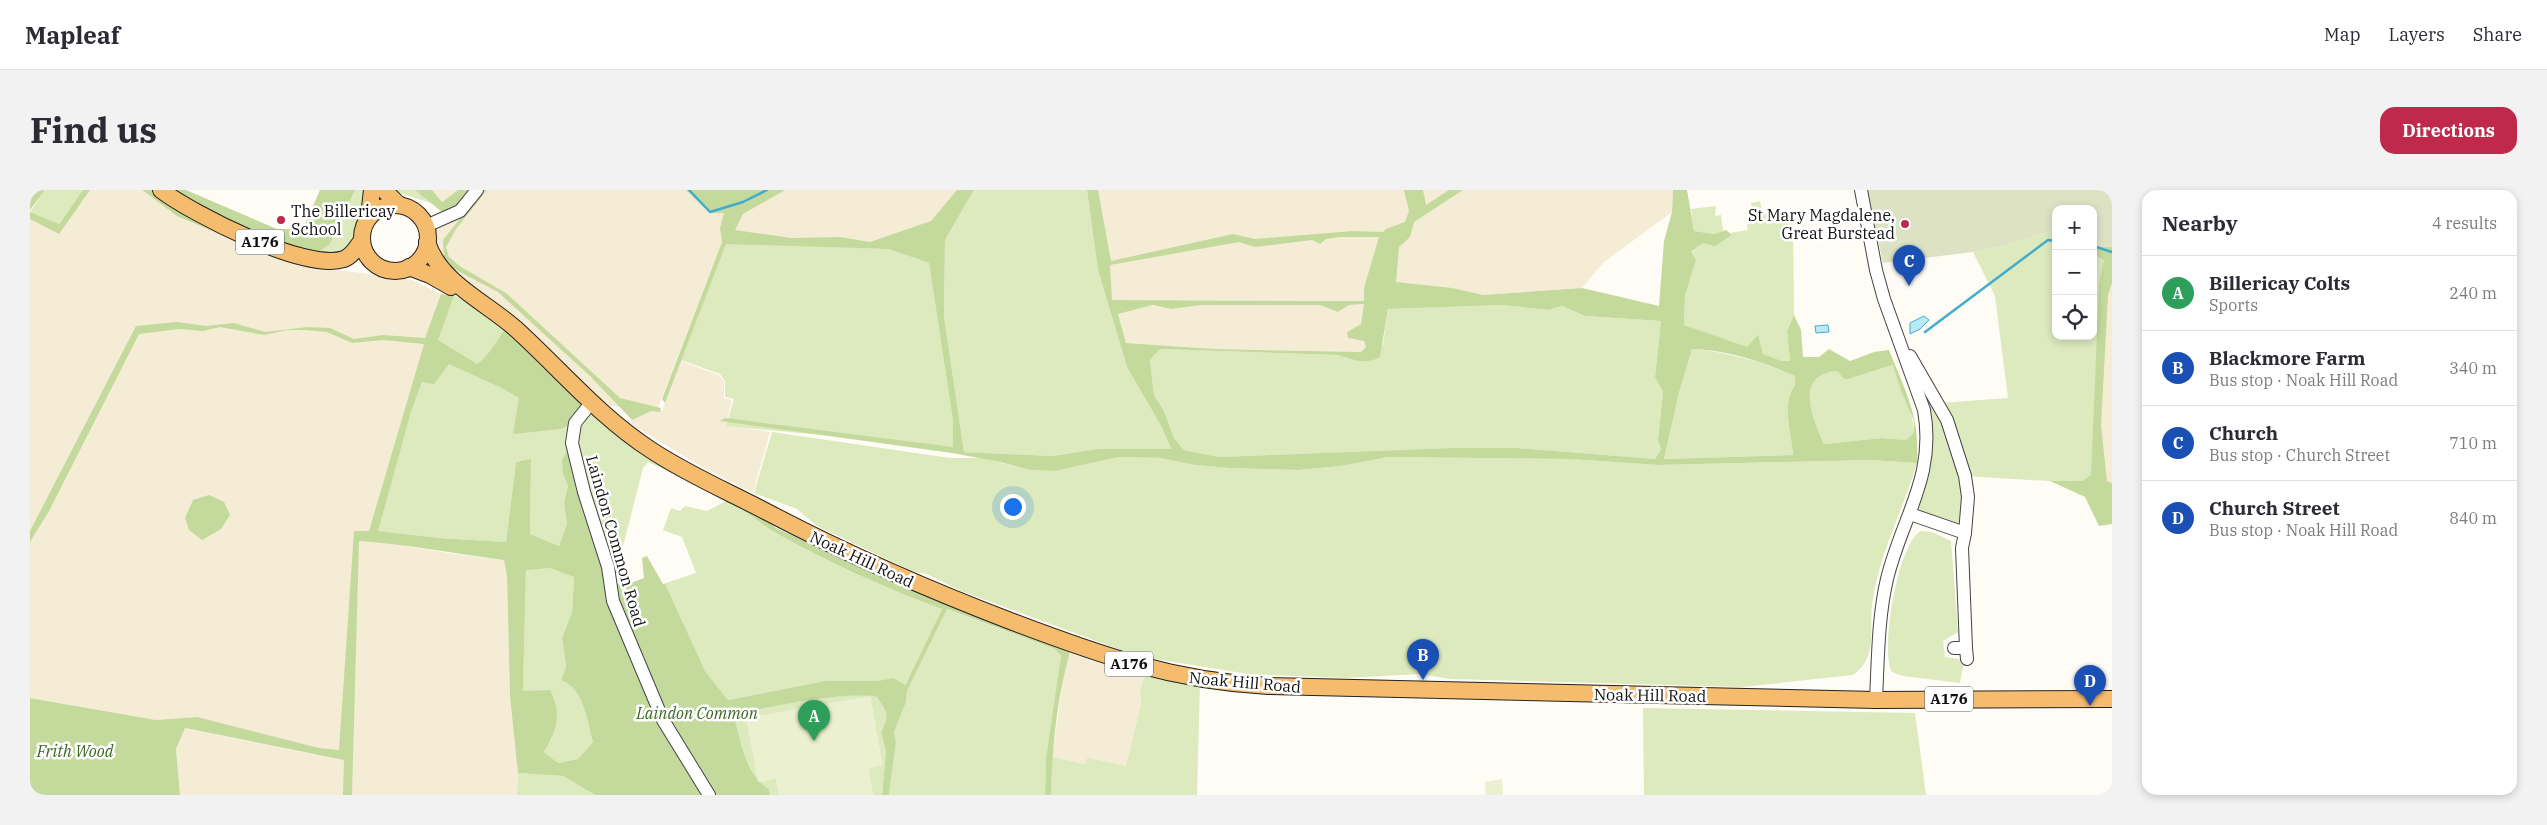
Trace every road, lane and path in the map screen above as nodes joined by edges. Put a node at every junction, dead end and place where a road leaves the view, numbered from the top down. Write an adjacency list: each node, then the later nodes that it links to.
1 (161, 190): 9 (main road, A176)
2 (372, 190): 7 (main road)
3 (384, 190): 6 (main road)
4 (477, 190): 8 (street)
5 (1861, 190): 12 (street)
6 (399, 205): 7 (main road); 8 (main road)
7 (369, 216): 9 (main road)
8 (426, 234): 10 (main road); 11 (main road, Noak Hill Road / A176)
9 (362, 240): 10 (main road)
10 (409, 267): 11 (main road, Noak Hill Road / A176)
11 (482, 303): 13 (main road, Noak Hill Road / A176)
12 (1897, 338): 14 (street); 15 (street)
13 (591, 402): 18 (main road, Noak Hill Road / A176); 19 (street, Laindon Common Road)
14 (1910, 514): 15 (street); 18 (street)
15 (1965, 533): 16 (street)
16 (1962, 652)
17 (2112, 699): 18 (main road, Noak Hill Road / A176)
18 (1876, 700)
19 (709, 795)

